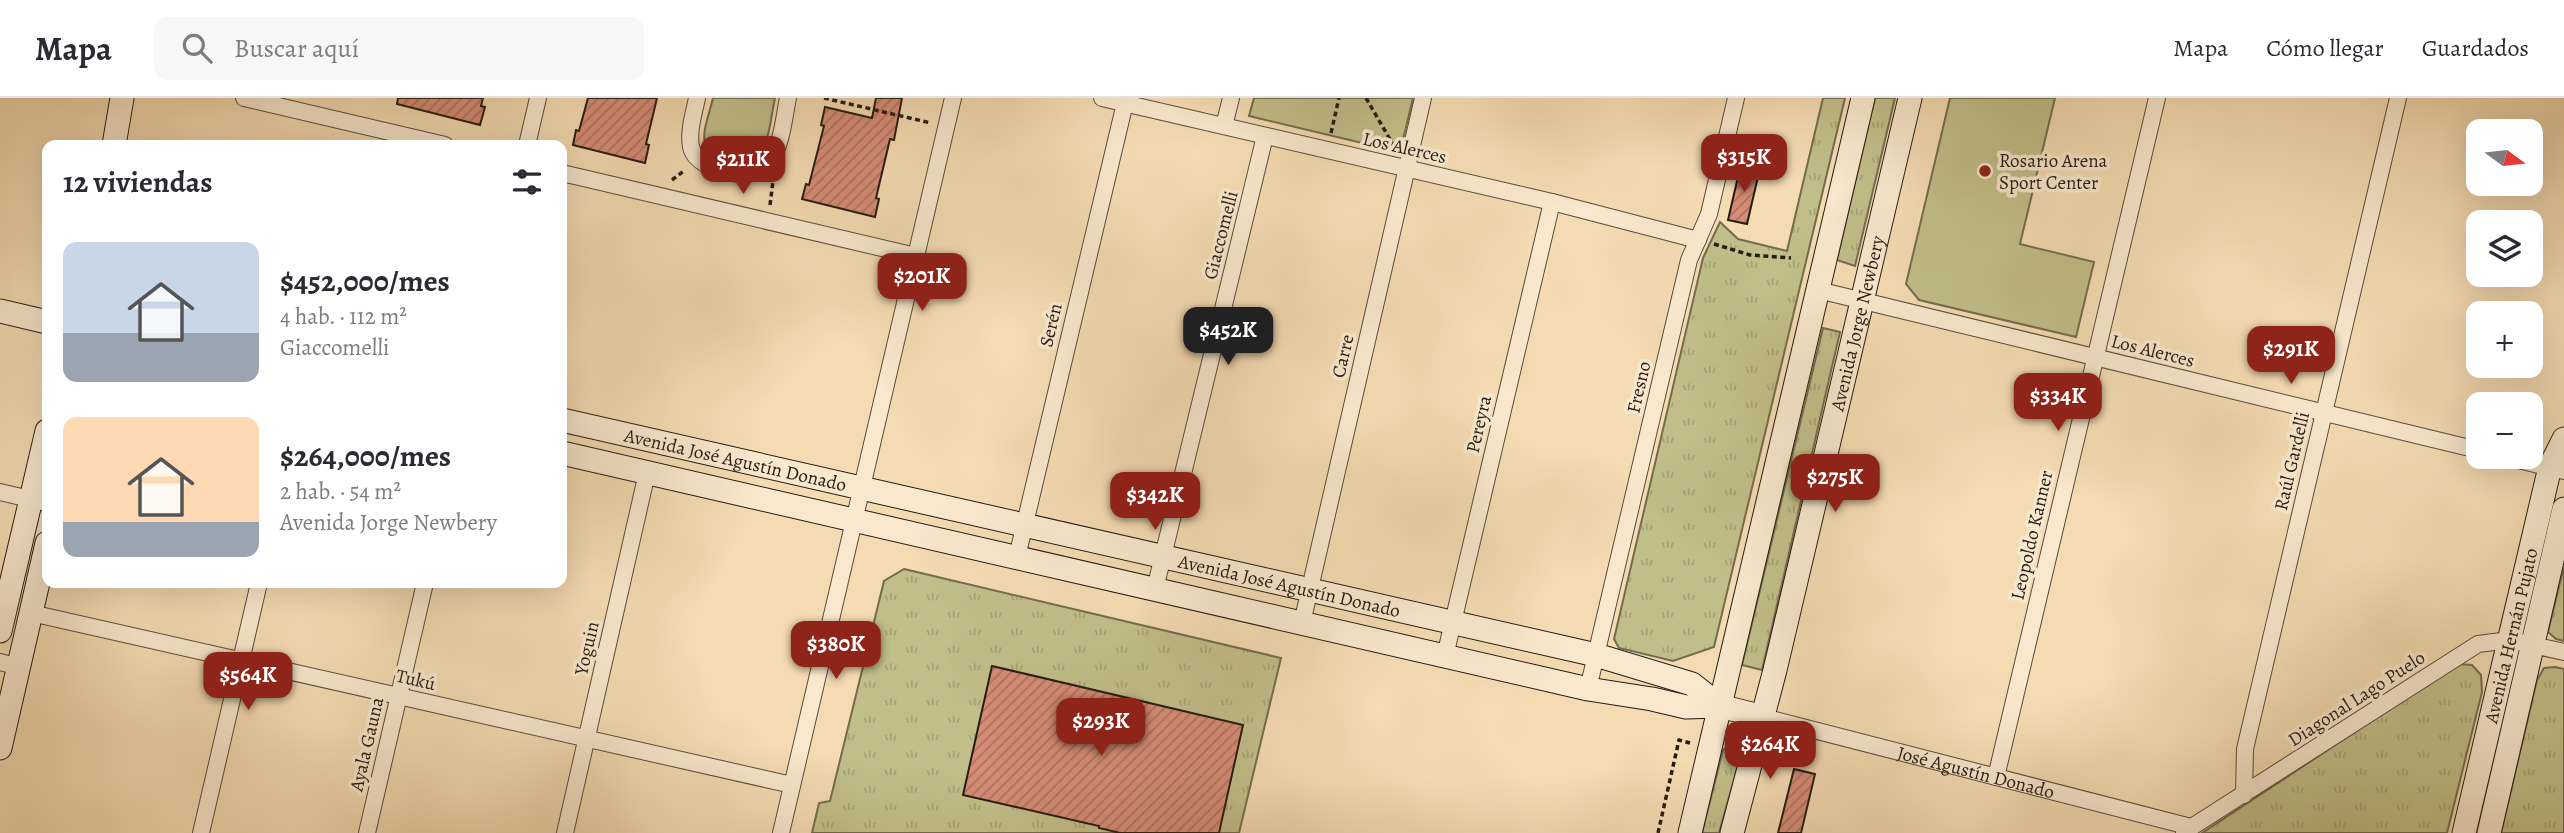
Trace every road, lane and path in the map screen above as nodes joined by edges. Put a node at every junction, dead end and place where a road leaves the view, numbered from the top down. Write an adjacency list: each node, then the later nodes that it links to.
1 (122, 98): 22 (street)
2 (244, 98): 23 (street)
3 (538, 98): 24 (street)
4 (697, 98): 27 (street)
5 (788, 98): 26 (street)
6 (824, 98): 19 (path)
7 (953, 98): 19 (street)
8 (1102, 98): 18 (street, Los Alerces)
9 (1231, 98): 20 (street)
10 (1339, 98): 25 (path)
11 (1366, 98): 28 (path)
12 (1423, 98): 28 (street, Carre)
13 (1736, 98): 33 (street, Fresno)
14 (1863, 98): 36 (street)
15 (1910, 98): 37 (street, Avenida Jorge Newbery)
16 (2157, 98): 40 (street, Leopoldo Kanner)
17 (2398, 98): 41 (street, Raúl Gardelli)
18 (1125, 103): 20 (street, Los Alerces); 54 (street, Serén)
19 (947, 126): 34 (street)
20 (1224, 126): 21 (street, Los Alerces)
21 (1265, 136): 25 (street, Los Alerces); 56 (street, Giaccomelli)
22 (115, 140)
23 (424, 140)
24 (528, 140)
25 (1327, 150): 28 (street, Los Alerces)
26 (776, 151): 27 (street); 32 (path)
27 (696, 158): 30 (path)
28 (1407, 169): 31 (street, Los Alerces); 61 (street, Carre)
29 (567, 174): 30 (street)
30 (651, 194): 32 (street)
31 (1552, 202): 33 (street, Los Alerces); 63 (street, Pereyra)
32 (768, 221): 34 (street)
33 (1698, 240): 35 (path); 69 (street, Fresno)
34 (916, 256): 49 (street)
35 (1791, 258)
36 (1818, 290): 37 (street, Los Alerces); 75 (street)
37 (1863, 301): 40 (street, Los Alerces); 76 (street, Avenida Jorge Newbery)
38 (0, 311): 39 (street)
39 (42, 321)
40 (2095, 357): 41 (street, Los Alerces); 80 (street, Leopoldo Kanner)
41 (2324, 413): 44 (street, Los Alerces); 82 (street, Raúl Gardelli)
42 (567, 421): 49 (street, Avenida José Agustín Donado)
43 (2564, 439): 46 (street, Avenida Hernán Pujato)
44 (2466, 447)
45 (567, 454): 47 (street, Avenida José Agustín Donado)
46 (2557, 469): 66 (street, Avenida Hernán Pujato)
47 (647, 472): 53 (street, Avenida José Agustín Donado); 77 (street, Yoguin)
48 (42, 475): 51 (street)
49 (862, 488): 53 (street); 54 (street, Avenida José Agustín Donado)
50 (0, 492): 51 (street)
51 (39, 501): 65 (street)
52 (2564, 509): 67 (street, Avenida Hernán Pujato)
53 (855, 520): 55 (street, Avenida José Agustín Donado); 81 (street)
54 (1024, 525): 55 (street, Serén); 56 (street, Avenida José Agustín Donado)
55 (1017, 557): 60 (street, Avenida José Agustín Donado)
56 (1163, 557): 60 (street, Giaccomelli); 61 (street, Avenida José Agustín Donado)
57 (42, 565): 62 (street)
58 (258, 588): 71 (street)
59 (424, 588): 74 (street, Ayala Gauna)
60 (1155, 589): 64 (street, Avenida José Agustín Donado)
61 (1309, 590): 63 (street, Avenida José Agustín Donado); 64 (street, Carre)
62 (31, 612): 71 (street, Tukú); 72 (street)
63 (1453, 622): 69 (street, Avenida José Agustín Donado); 70 (street, Pereyra)
64 (1301, 623): 70 (street, Avenida José Agustín Donado)
65 (0, 631)
66 (2510, 640): 67 (street, Diagonal Lago Puelo); 82 (street, Diagonal Lago Puelo); 91 (street, Avenida Hernán Pujato)
67 (2533, 645): 68 (street, Diagonal Lago Puelo); 92 (street, Avenida Hernán Pujato)
68 (2564, 652)
69 (1596, 655): 73 (street, Fresno); 75 (street, Avenida José Agustín Donado)
70 (1445, 656): 73 (street, Avenida José Agustín Donado)
71 (241, 660): 74 (street, Tukú); 84 (street)
72 (9, 665): 79 (street)
73 (1588, 689): 75 (street, Avenida José Agustín Donado)
74 (399, 696): 77 (street, Tukú); 85 (street, Ayala Gauna)
75 (1720, 706): 76 (street, Avenida José Agustín Donado); 89 (street)
76 (1763, 717): 80 (street, José Agustín Donado); 90 (street, Avenida Jorge Newbery)
77 (586, 739): 81 (street, Tukú); 86 (street, Yoguin)
78 (1679, 740): 88 (path)
79 (0, 748)
80 (1996, 777): 83 (street, José Agustín Donado)
81 (793, 785): 87 (street)
82 (2244, 795): 83 (street, Diagonal Lago Puelo)
83 (2186, 830)
84 (201, 833)
85 (367, 833)
86 (565, 833)
87 (781, 833)
88 (1658, 833)
89 (1690, 833)
90 (1732, 833)
91 (2464, 833)
92 (2489, 833)

